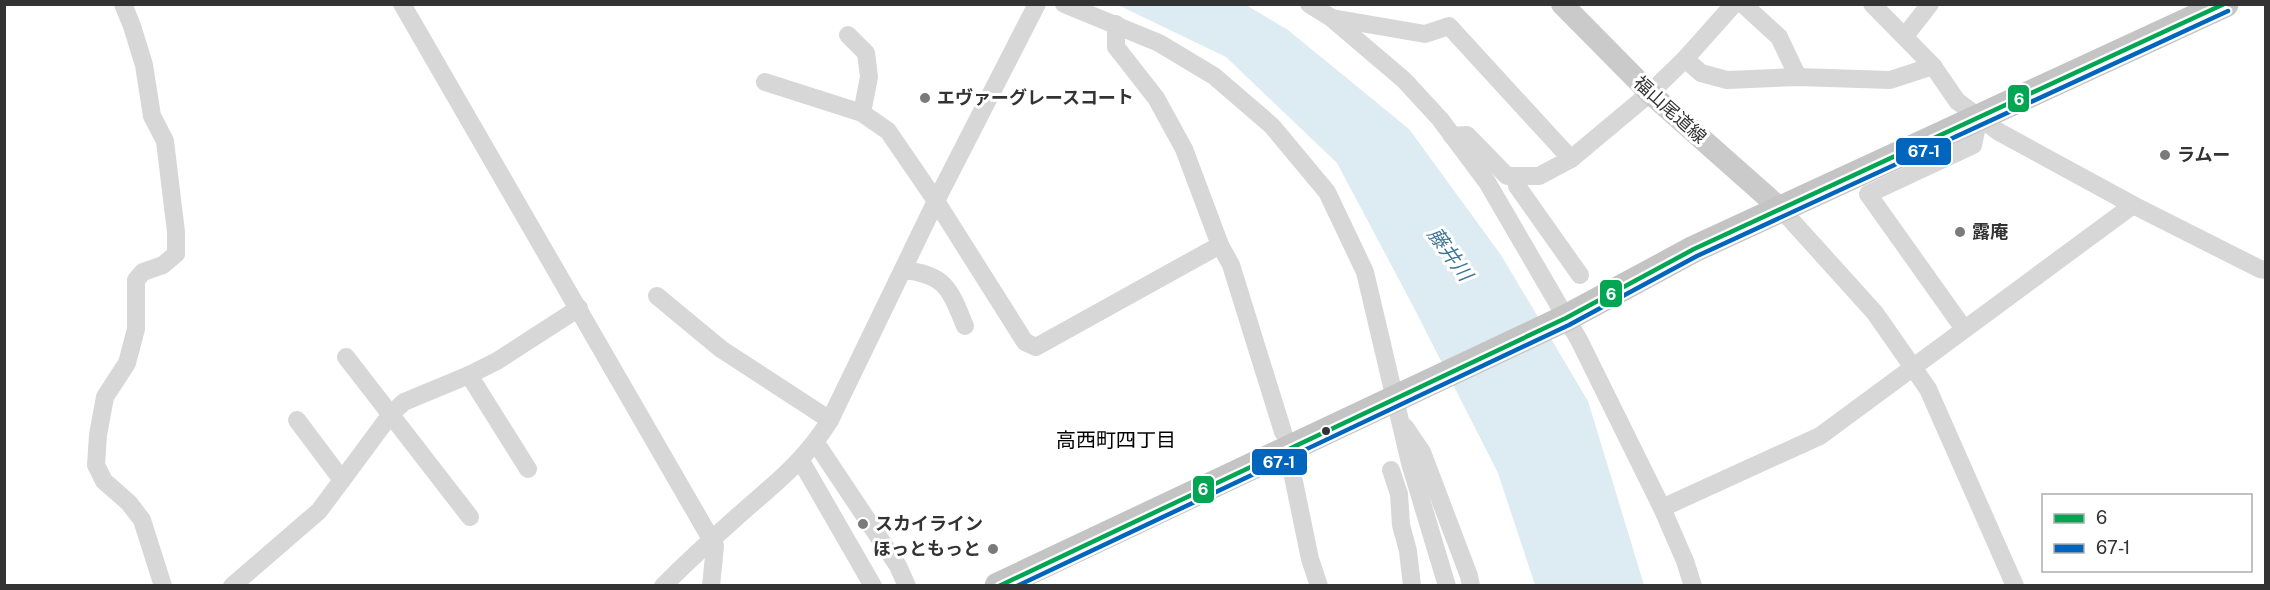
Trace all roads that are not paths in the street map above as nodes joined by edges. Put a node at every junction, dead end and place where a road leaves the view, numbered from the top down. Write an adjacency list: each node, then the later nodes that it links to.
1 (123, 4): 58 (street)
2 (402, 4): 34 (street)
3 (1037, 4): 26 (street)
4 (1064, 4): 12 (street)
5 (1309, 4): 13 (street)
6 (1562, 4): 20 (main road, 福山尾道線)
7 (1734, 4): 16 (street)
8 (1743, 4): 18 (street)
9 (1872, 4): 15 (street)
10 (1930, 4): 15 (street)
11 (2225, 4): 22 (highway)
12 (1116, 24): 29 (street); 41 (street)
13 (1348, 26): 23 (street); 24 (street)
14 (848, 35): 21 (street)
15 (1905, 36): 17 (street)
16 (1685, 59): 18 (street); 20 (street)
17 (1933, 66): 18 (street); 22 (street)
18 (1798, 76)
19 (765, 82): 21 (street)
20 (1650, 93): 24 (street); 28 (main road, 福山尾道線)
21 (862, 113): 26 (street)
22 (1979, 117): 27 (street); 28 (highway); 37 (street)
23 (1452, 136): 25 (street); 35 (street)
24 (1571, 159): 25 (street)
25 (1518, 176): 32 (street)
26 (936, 201): 29 (street); 30 (street)
27 (2133, 204): 31 (street); 37 (street)
28 (1782, 210): 35 (highway); 39 (street)
29 (1220, 245): 45 (street)
30 (903, 270): 36 (street); 44 (street)
31 (2265, 270)
32 (1580, 275)
33 (657, 296): 44 (street)
34 (579, 308): 40 (street); 56 (street)
35 (1566, 318): 41 (highway); 54 (street)
36 (965, 326)
37 (1964, 329): 39 (street)
38 (346, 357): 42 (street)
39 (1914, 368): 54 (street); 70 (street)
40 (469, 375): 42 (street); 49 (street)
41 (1401, 403): 52 (street); 64 (highway); 68 (street)
42 (391, 414): 51 (street); 55 (street)
43 (297, 420): 51 (street)
44 (830, 420): 46 (street)
45 (1283, 432)
46 (816, 443): 47 (street); 63 (street)
47 (801, 461): 56 (street); 62 (street)
48 (1291, 467): 65 (street)
49 (528, 469)
50 (1391, 470): 53 (street)
51 (342, 480): 59 (street)
52 (1417, 484): 53 (street); 67 (street)
53 (1399, 494): 66 (street)
54 (1662, 508): 57 (street)
55 (470, 517)
56 (710, 541): 60 (street); 61 (street)
57 (1692, 583): 69 (street)
58 (163, 585)
59 (232, 585)
60 (663, 585)
61 (711, 585)
62 (873, 585)
63 (907, 585)
64 (998, 585)
65 (1319, 585)
66 (1412, 585)
67 (1447, 585)
68 (1471, 585)
69 (1674, 585)
70 (2015, 585)

